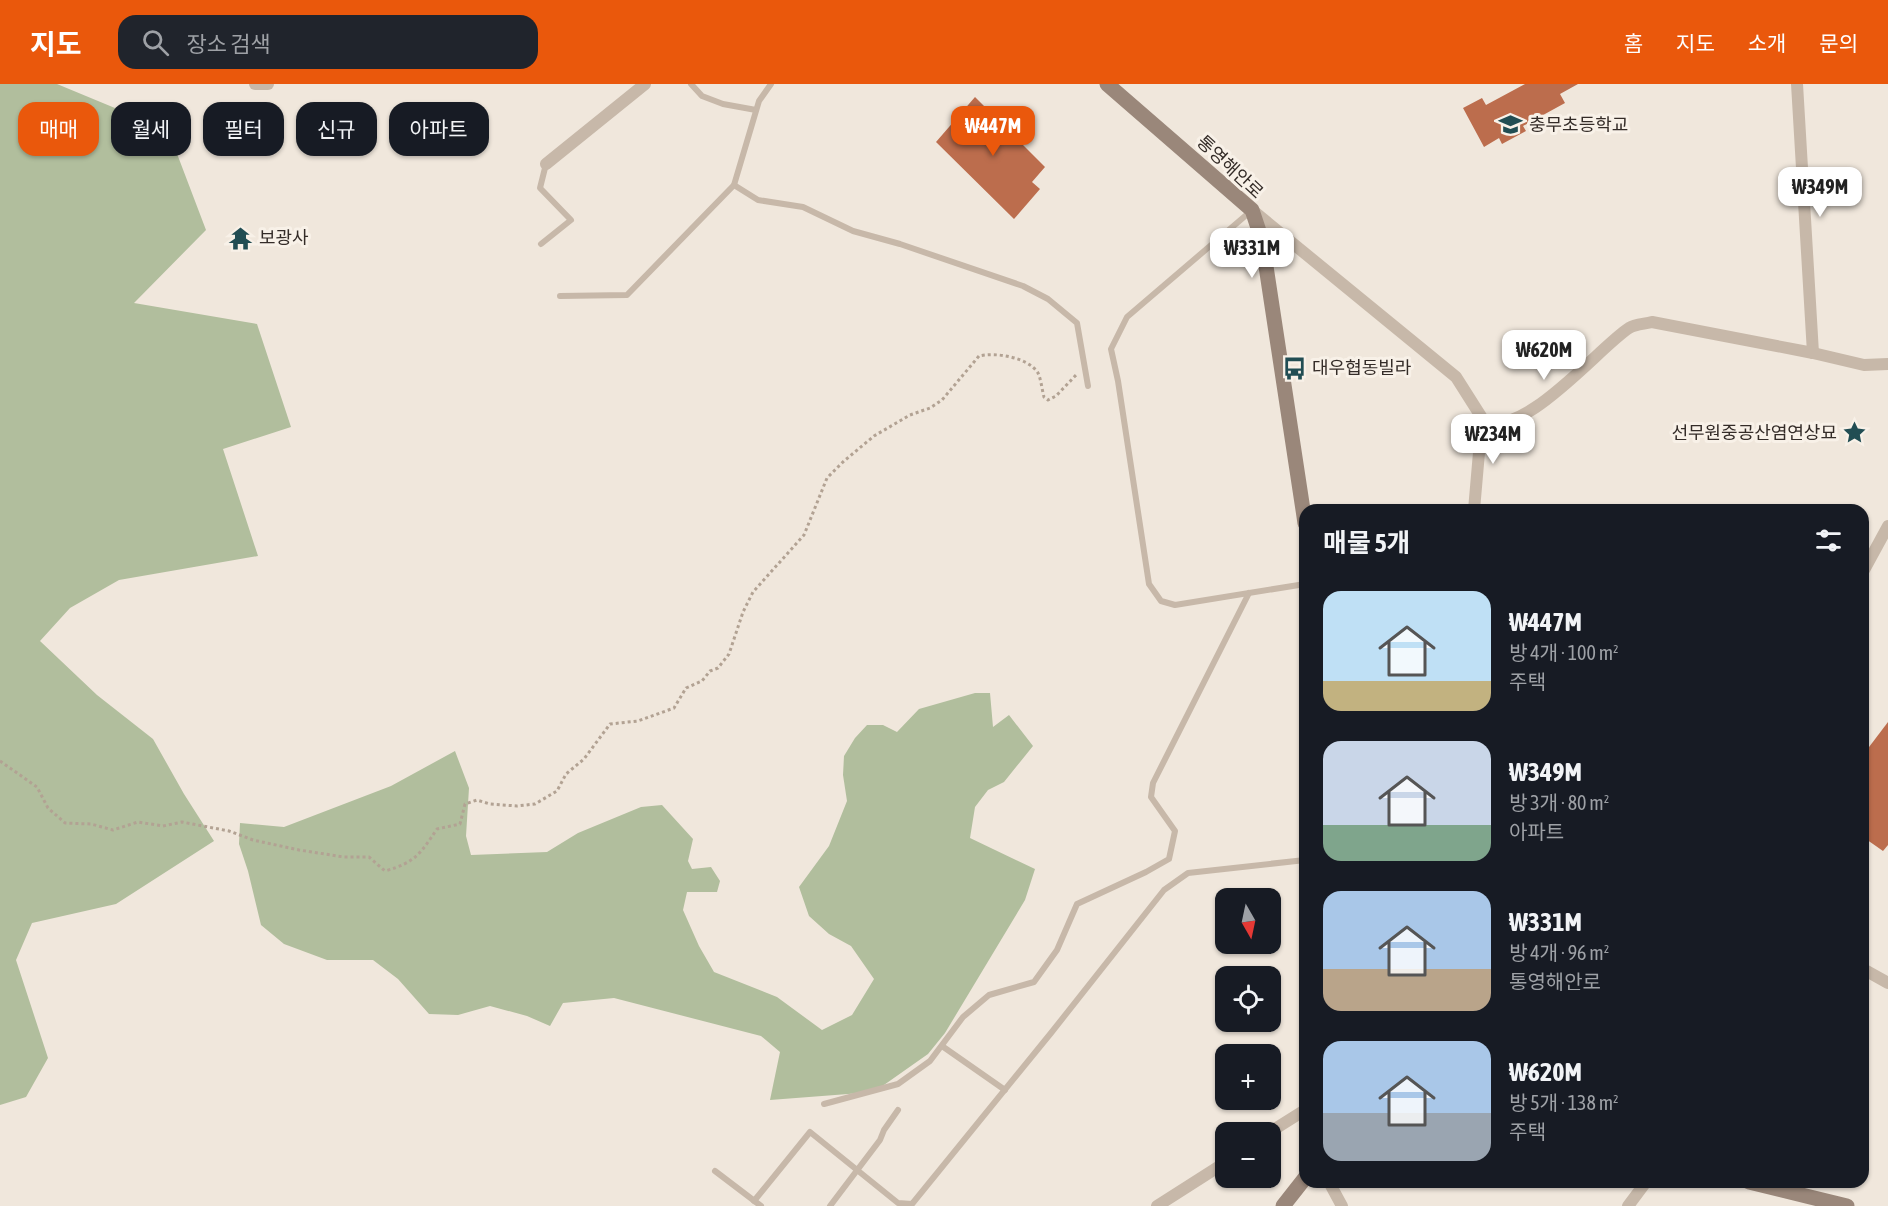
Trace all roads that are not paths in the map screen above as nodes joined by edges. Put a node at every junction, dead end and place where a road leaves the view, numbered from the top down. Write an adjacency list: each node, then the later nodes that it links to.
1 (255, 84): 2 (street)
2 (268, 84)
3 (645, 84): 9 (street)
4 (691, 84): 8 (lane)
5 (771, 84): 8 (lane)
6 (1107, 84): 11 (street, 통영해안로)
7 (1797, 84): 14 (street)
8 (756, 110): 10 (lane)
9 (546, 164): 12 (lane)
10 (734, 185): 13 (lane); 16 (lane)
11 (1252, 210): 17 (street); 18 (street, 통영해안로); 23 (lane)
12 (541, 244)
13 (560, 296)
14 (1813, 353): 15 (street); 17 (street)
15 (1888, 364)
16 (1088, 386)
17 (1482, 418): 19 (street)
18 (1302, 504)
19 (1475, 504)
20 (1888, 526): 21 (street)
21 (1869, 561)
22 (1299, 585): 23 (lane)
23 (1249, 593): 27 (lane)
24 (1299, 861): 28 (lane)
25 (1869, 972): 26 (street)
26 (1888, 983)
27 (942, 1046): 28 (lane); 29 (lane)
28 (1005, 1090): 34 (lane)
29 (825, 1104)
30 (898, 1110): 34 (lane)
31 (1299, 1114): 32 (street)
32 (1281, 1125)
33 (1215, 1169): 43 (street)
34 (857, 1170): 40 (lane); 42 (lane)
35 (715, 1171): 40 (lane)
36 (1299, 1186): 44 (street)
37 (1332, 1188): 45 (street)
38 (1642, 1188): 46 (street)
39 (1774, 1188): 47 (street)
40 (754, 1201): 41 (lane)
41 (761, 1206)
42 (830, 1206)
43 (1157, 1206)
44 (1283, 1206)
45 (1342, 1206)
46 (1628, 1206)
47 (1847, 1206)

